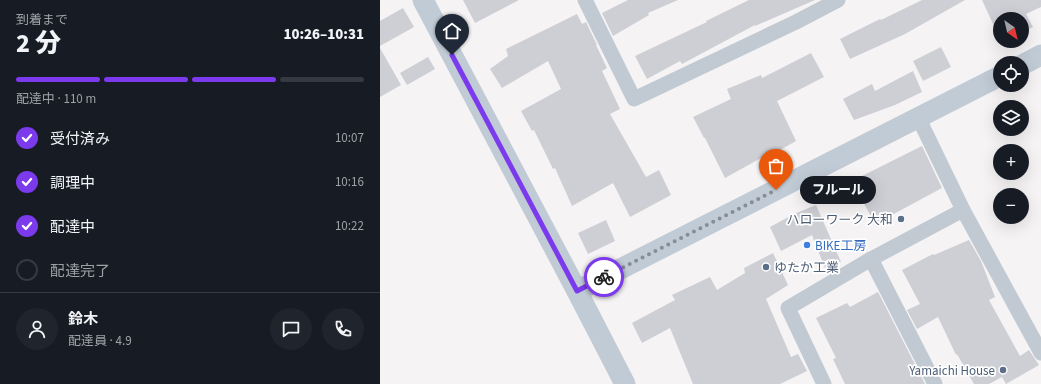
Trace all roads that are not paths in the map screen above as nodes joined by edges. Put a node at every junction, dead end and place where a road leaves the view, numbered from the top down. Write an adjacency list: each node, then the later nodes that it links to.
1 (423, 0): 10 (street)
2 (585, 0): 3 (street)
3 (838, 0)
4 (1041, 56): 5 (street)
5 (1029, 62)
6 (993, 80): 7 (street)
7 (918, 118): 8 (street); 10 (street)
8 (963, 210): 9 (street); 11 (street)
9 (871, 259): 13 (street); 14 (street)
10 (577, 291): 12 (street)
11 (1041, 353)
12 (625, 384)
13 (824, 384)
14 (935, 384)

